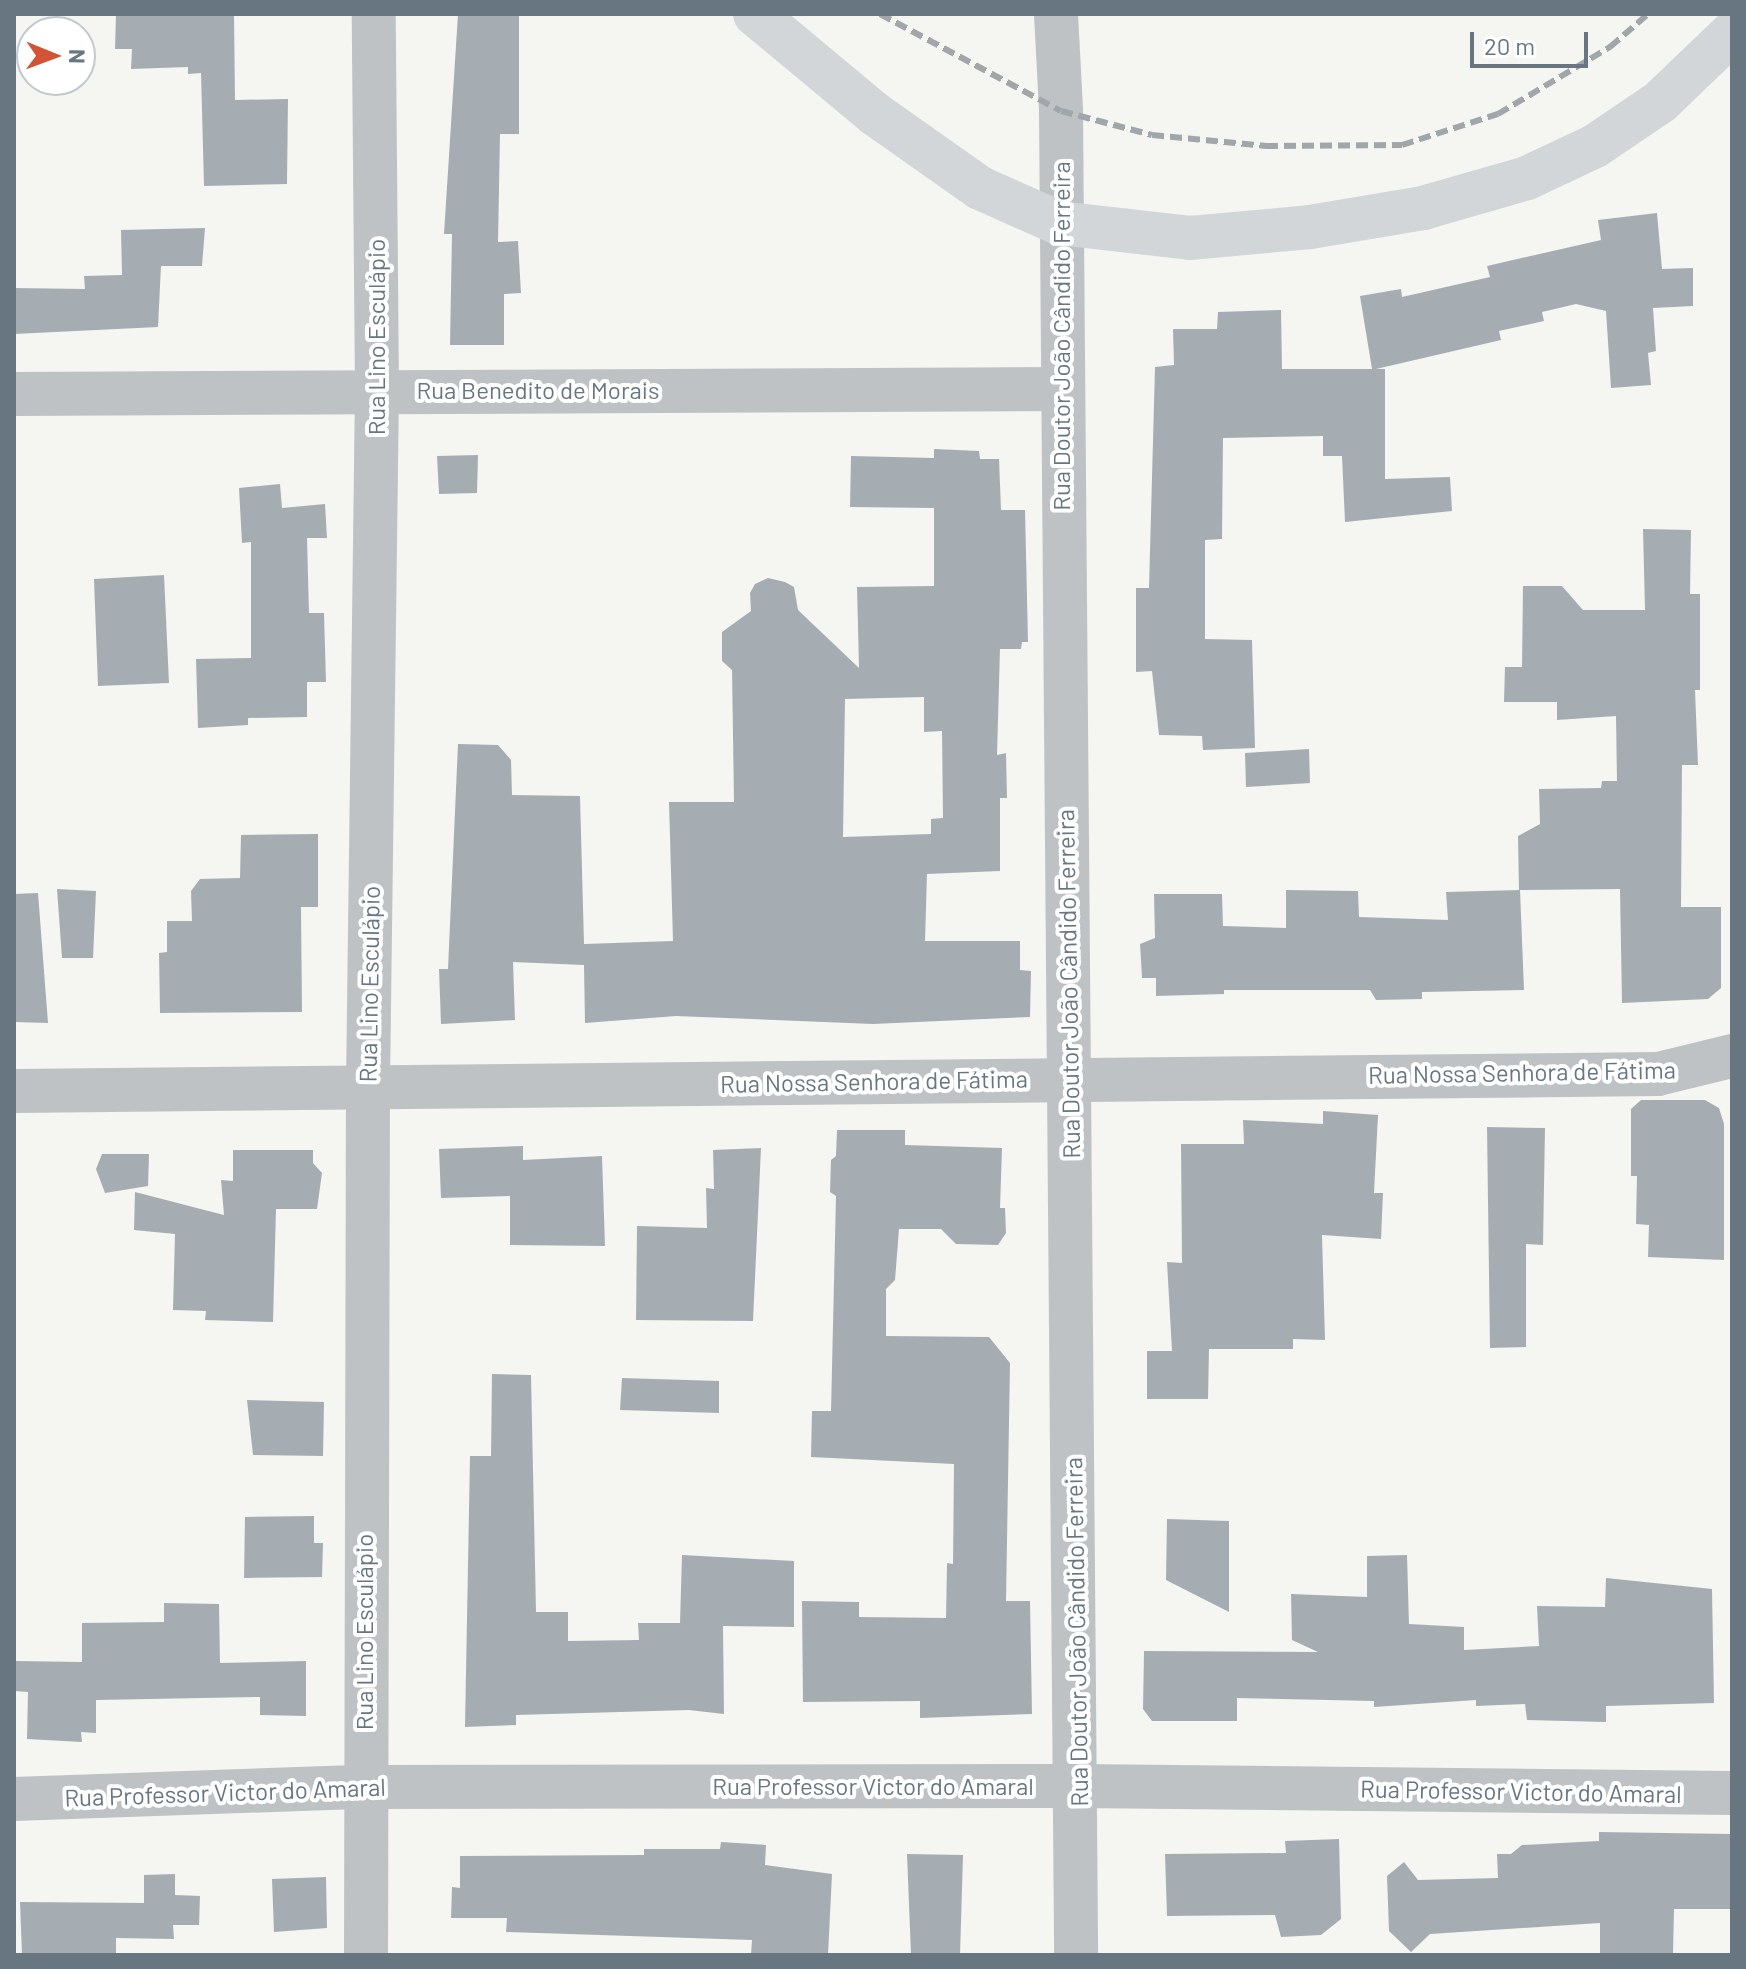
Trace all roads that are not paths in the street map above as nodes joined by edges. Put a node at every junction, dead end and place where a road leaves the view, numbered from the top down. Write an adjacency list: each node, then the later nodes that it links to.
1 (374, 14): 7 (street, Rua Lino Esculápio)
2 (755, 14): 5 (main road)
3 (1056, 14): 5 (street, Rua Doutor João Cândido Ferreira)
4 (1732, 33): 5 (main road)
5 (1059, 223): 6 (street, Rua Doutor João Cândido Ferreira)
6 (1061, 389): 7 (street, Rua Benedito de Morais); 10 (street, Rua Doutor João Cândido Ferreira)
7 (377, 391): 8 (street, Rua Benedito de Morais); 11 (street, Rua Lino Esculápio)
8 (14, 394)
9 (1732, 1056): 10 (street, Rua Nossa Senhora de Fátima)
10 (1069, 1078): 11 (street, Rua Nossa Senhora de Fátima); 13 (street, Rua Doutor João Cândido Ferreira)
11 (368, 1086): 12 (street, Rua Nossa Senhora de Fátima); 14 (street, Rua Lino Esculápio)
12 (14, 1091)
13 (1078, 1786): 14 (street, Rua Professor Victor do Amaral); 15 (street, Rua Professor Victor do Amaral); 18 (street, Rua Doutor João Cândido Ferreira)
14 (363, 1787): 16 (street, Rua Professor Victor do Amaral); 17 (street, Rua Lino Esculápio)
15 (1732, 1793)
16 (14, 1799)
17 (366, 1955)
18 (1076, 1955)

